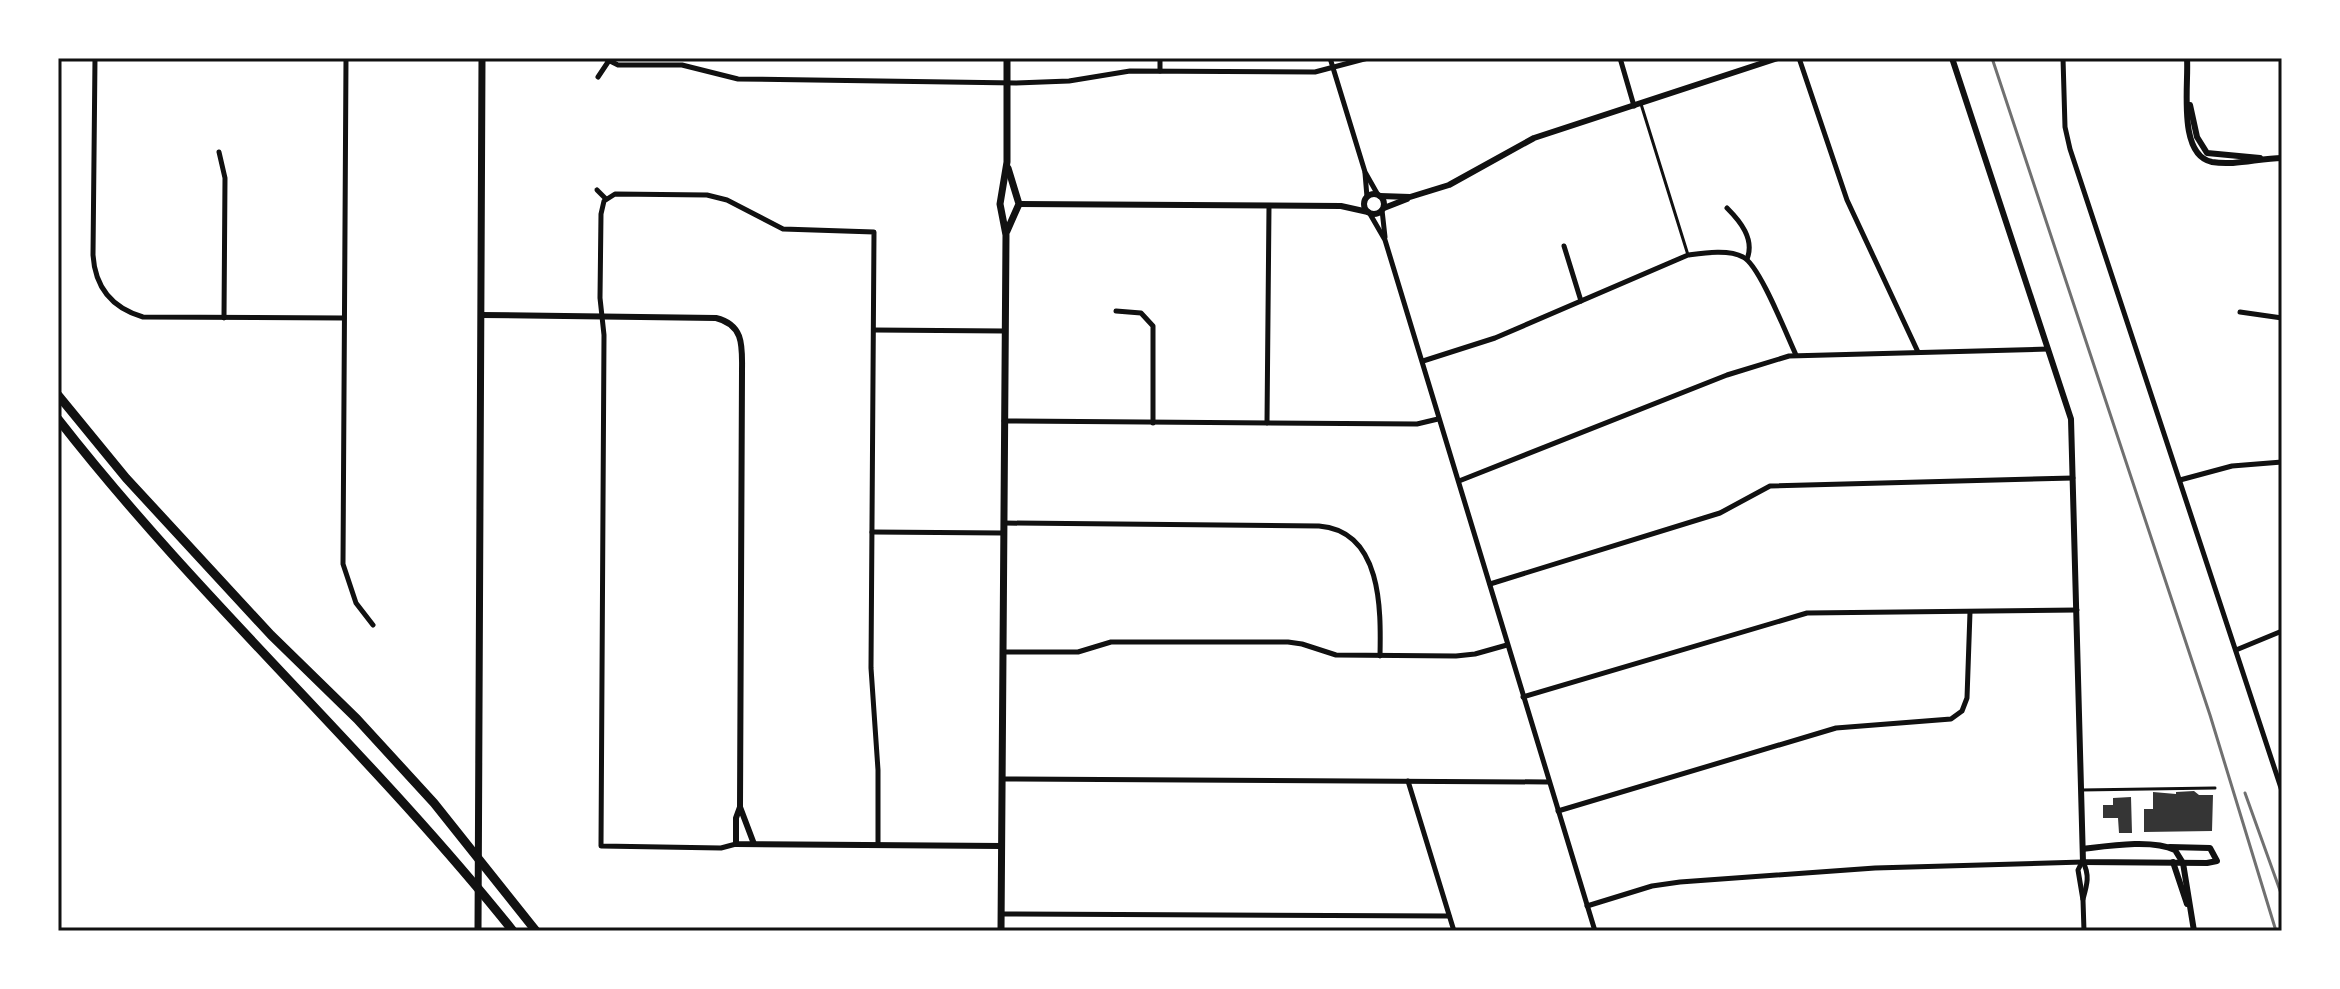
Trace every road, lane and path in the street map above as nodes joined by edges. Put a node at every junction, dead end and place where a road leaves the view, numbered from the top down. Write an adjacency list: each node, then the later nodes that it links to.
1 (95, 58): 48 (street)
2 (346, 58): 49 (street)
3 (482, 58): 46 (main road)
4 (1007, 58): 18 (main road)
5 (1160, 58): 16 (street)
6 (1330, 58): 15 (street)
7 (1368, 58): 15 (street)
8 (1620, 58): 19 (street)
9 (1778, 58): 19 (street)
10 (1799, 58): 54 (street)
11 (1952, 58): 53 (street)
12 (2063, 58): 65 (street)
13 (2187, 58): 21 (street)
14 (606, 60): 17 (street); 18 (street)
15 (1333, 68): 16 (street); 23 (street)
16 (1160, 71): 18 (street)
17 (598, 77)
18 (1007, 82): 22 (main road)
19 (1638, 105): 26 (street); 41 (lane)
20 (219, 152): 48 (street)
21 (2282, 158)
22 (1007, 162): 27 (main road); 30 (main road)
23 (1365, 172): 25 (street); 28 (street)
24 (597, 190): 29 (street)
25 (1379, 196): 26 (street); 28 (street); 35 (street)
26 (1410, 197): 35 (street)
27 (1002, 198): 30 (main road); 33 (main road)
28 (1366, 198): 32 (street); 37 (street)
29 (606, 199): 47 (street); 51 (street)
30 (1018, 202): 31 (street); 36 (main road)
31 (1269, 206): 32 (street); 62 (street)
32 (1341, 206): 37 (street)
33 (1000, 208): 36 (main road); 38 (main road)
34 (1727, 208): 42 (street)
35 (1383, 209): 37 (street); 39 (street)
36 (1014, 212): 38 (main road)
37 (1369, 213): 39 (street)
38 (1006, 235): 52 (main road)
39 (1385, 240): 56 (street)
40 (1564, 246): 43 (street)
41 (1688, 255): 42 (street); 43 (street)
42 (1747, 259): 55 (street)
43 (1581, 301): 56 (street)
44 (1116, 311): 61 (street)
45 (2240, 312): 50 (street)
46 (481, 315): 47 (street); 103 (main road)
47 (602, 317): 86 (street); 88 (street)
48 (224, 318): 49 (street)
49 (344, 318): 73 (street)
50 (2282, 318)
51 (874, 330): 52 (street); 68 (street)
52 (1004, 331): 60 (main road)
53 (2049, 349): 54 (street); 64 (street)
54 (1918, 352): 55 (street)
55 (1796, 355): 66 (street)
56 (1423, 361): 59 (street)
57 (58, 395): 105 (highway)
58 (58, 419): 104 (highway)
59 (1438, 419): 62 (street); 66 (street)
60 (1004, 421): 61 (street); 67 (main road)
61 (1153, 423): 62 (street)
62 (1267, 423)
63 (2282, 462): 65 (street)
64 (2073, 478): 70 (street); 71 (street)
65 (2180, 480): 76 (street)
66 (1459, 481): 70 (street)
67 (1004, 523): 69 (main road); 78 (street)
68 (872, 532): 69 (street); 90 (street)
69 (1003, 533): 77 (main road)
70 (1490, 584): 75 (street)
71 (2077, 610): 72 (street); 84 (street)
72 (1970, 612): 79 (street); 87 (street)
73 (373, 625)
74 (2282, 631): 76 (street)
75 (1507, 645): 78 (street); 79 (street)
76 (2236, 650): 85 (street)
77 (1004, 652): 78 (street); 80 (main road)
78 (1380, 656)
79 (1523, 697): 82 (street)
80 (1003, 779): 81 (street); 91 (main road)
81 (1408, 781): 82 (street); 102 (street)
82 (1548, 782): 87 (street)
83 (2215, 788): 84 (lane)
84 (2081, 790): 94 (street)
85 (2282, 791)
86 (740, 807): 88 (street); 89 (street)
87 (1558, 811): 99 (street)
88 (736, 844): 89 (street)
89 (754, 844): 90 (street)
90 (878, 845): 91 (street)
91 (1002, 846): 101 (main road)
92 (2096, 847): 93 (street); 94 (street); 97 (street)
93 (2170, 847): 98 (street); 98 (street)
94 (2083, 849): 95 (street)
95 (2083, 862): 97 (street); 99 (street); 109 (street)
96 (2173, 862): 97 (street); 98 (street); 100 (street)
97 (2097, 863)
98 (2185, 863): 100 (street)
99 (1587, 906): 108 (street)
100 (2190, 911): 110 (street)
101 (1002, 914): 102 (street); 106 (main road)
102 (1449, 916): 107 (street)
103 (478, 931)
104 (513, 931)
105 (536, 931)
106 (1001, 931)
107 (1454, 931)
108 (1595, 931)
109 (2084, 931)
110 (2194, 931)

